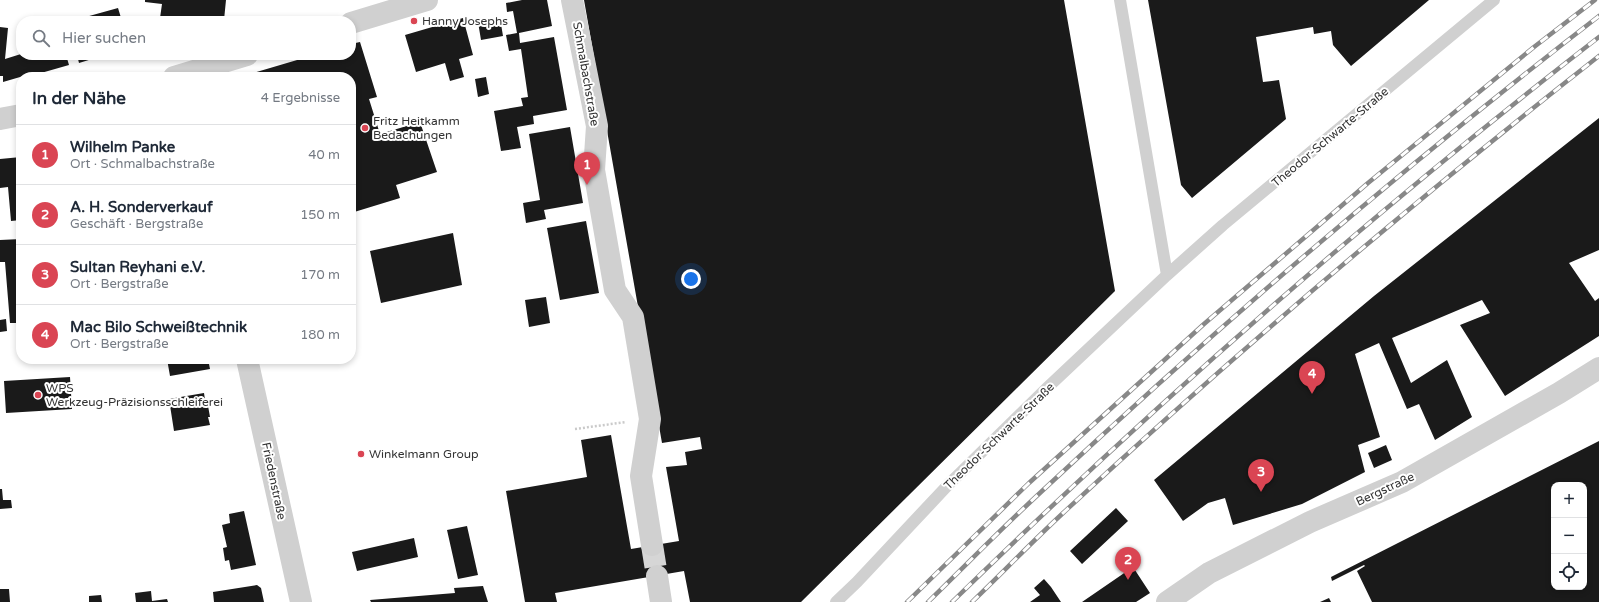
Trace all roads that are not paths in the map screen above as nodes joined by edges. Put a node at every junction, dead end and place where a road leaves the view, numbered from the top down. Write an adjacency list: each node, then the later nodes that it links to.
1 (427, 0): 5 (street)
2 (572, 0): 13 (street, Schmalbachstraße)
3 (1120, 0): 10 (lane)
4 (1494, 0): 10 (lane, Theodor-Schwarte-Straße)
5 (356, 21)
6 (231, 60): 7 (street)
7 (193, 72)
8 (16, 115): 9 (street)
9 (0, 119)
10 (1167, 276): 17 (lane, Theodor-Schwarte-Straße)
11 (248, 364): 15 (street, Friedenstraße)
12 (1599, 368): 18 (street, Bergstraße)
13 (652, 545)
14 (657, 576): 16 (street)
15 (301, 602)
16 (661, 602)
17 (836, 602)
18 (1167, 602)

